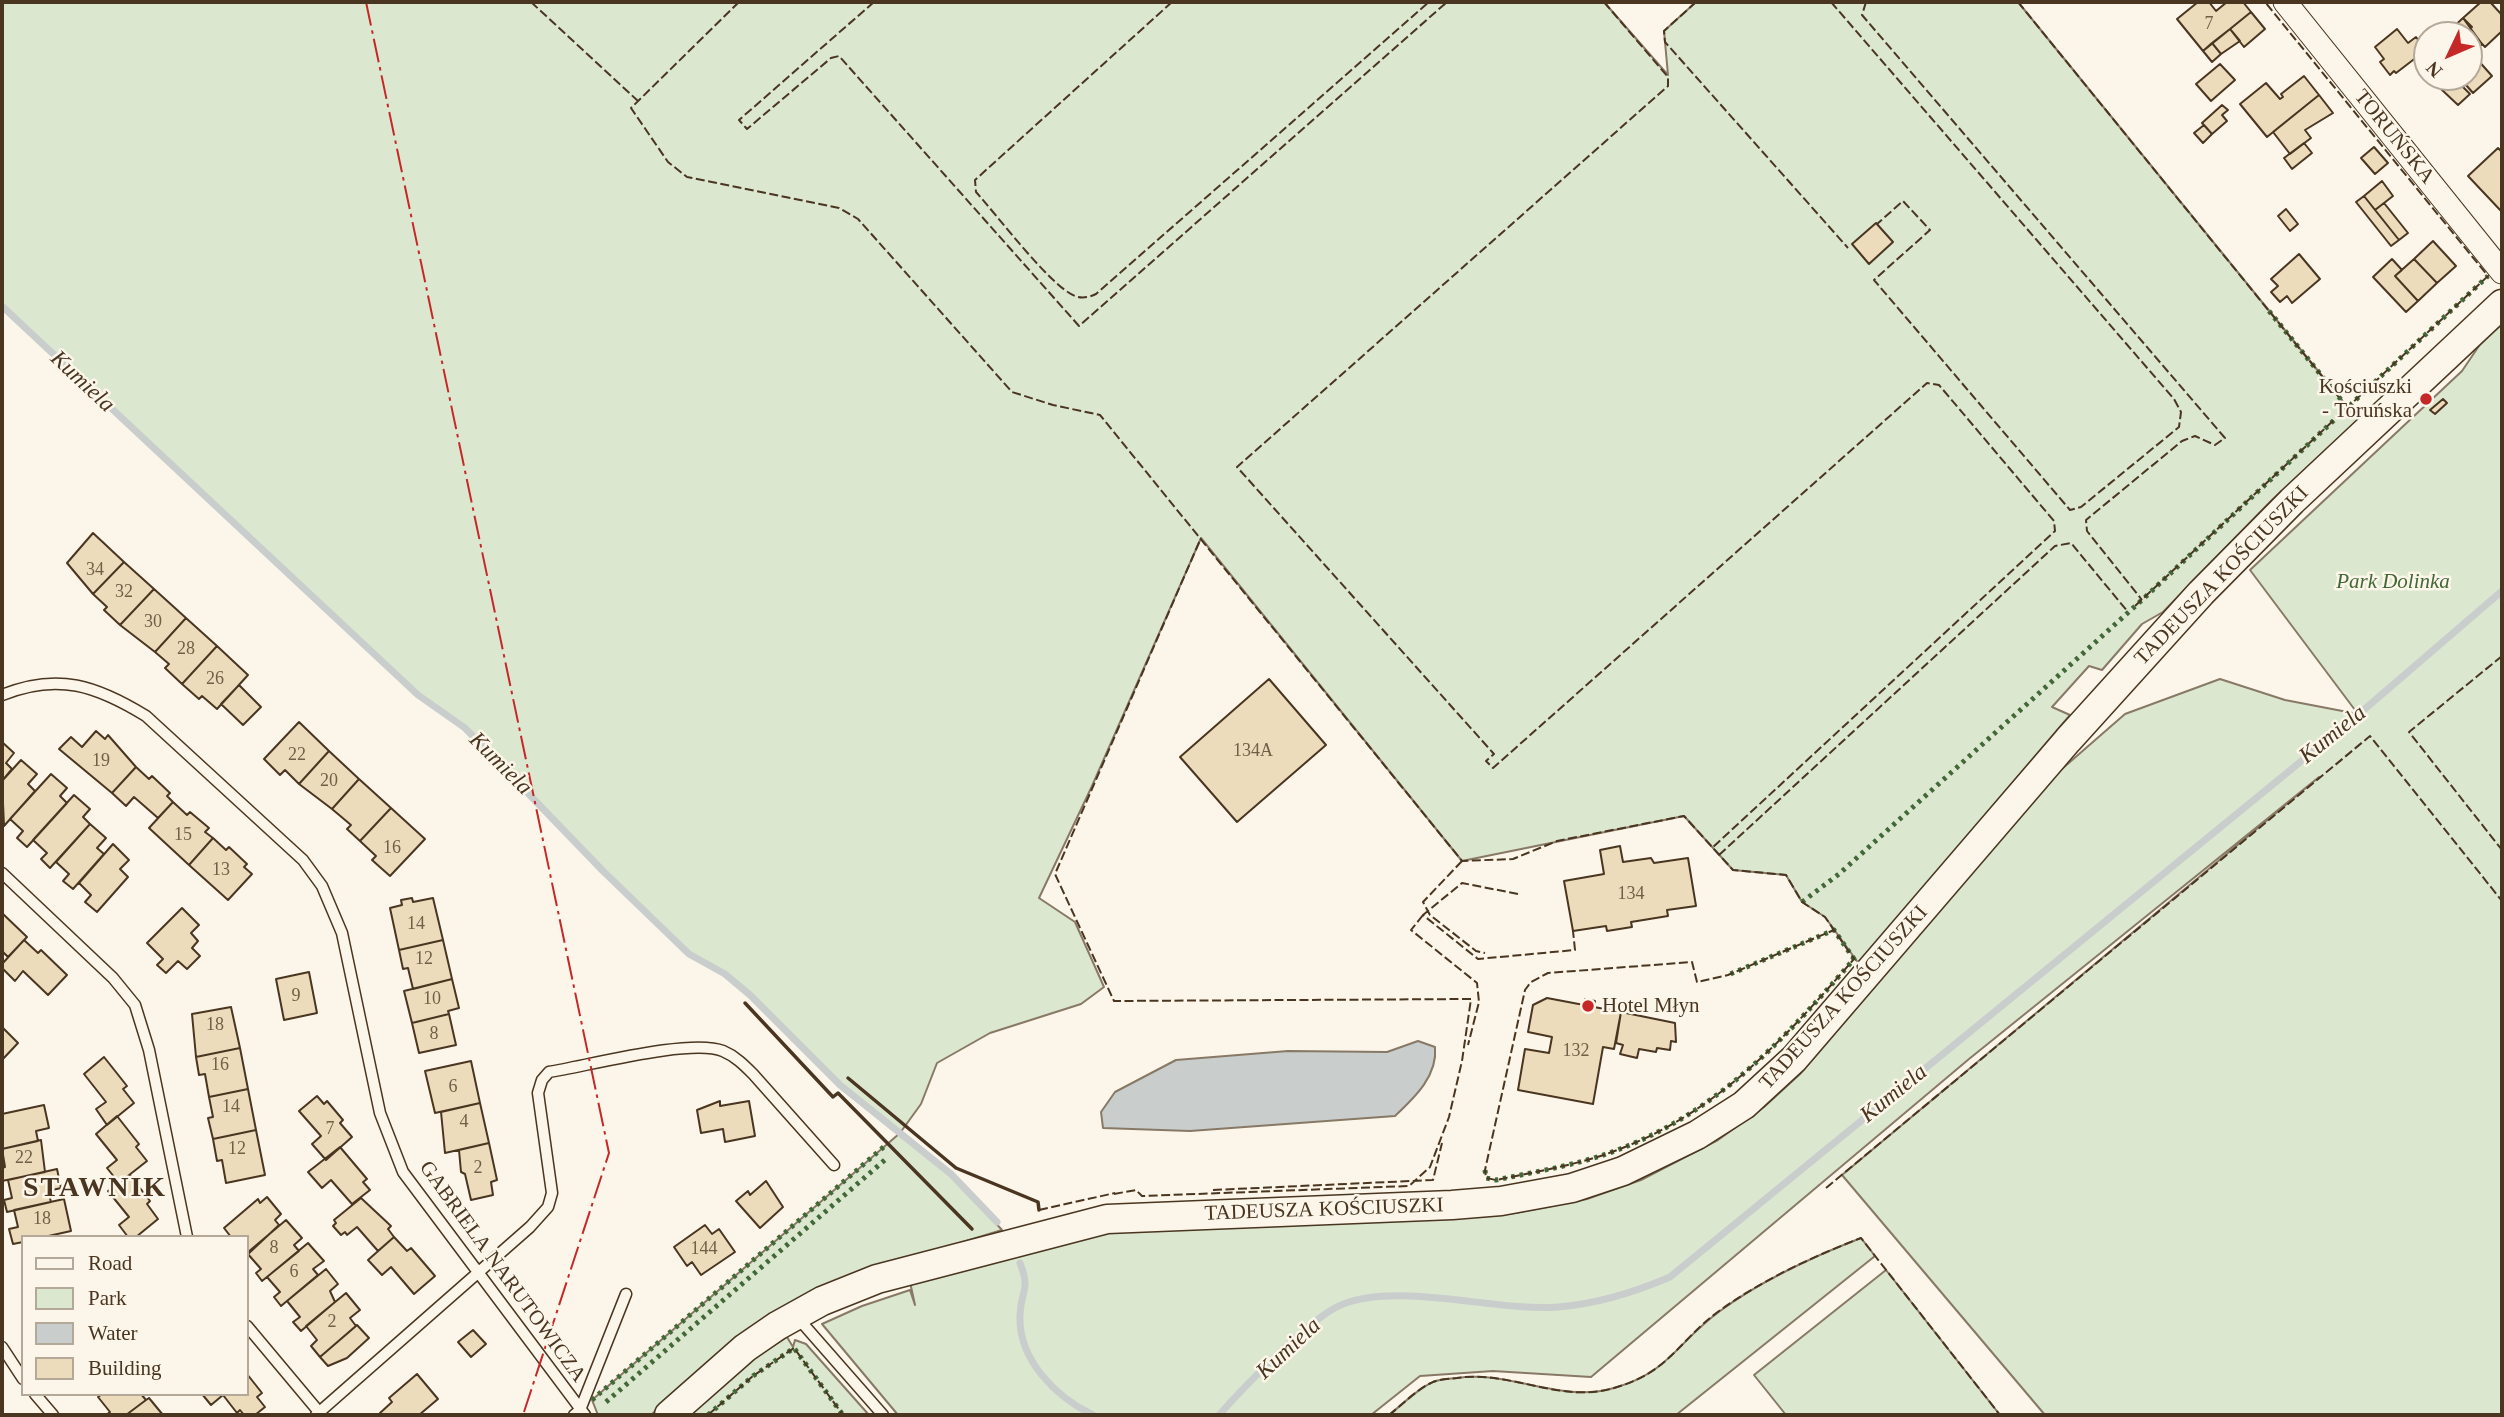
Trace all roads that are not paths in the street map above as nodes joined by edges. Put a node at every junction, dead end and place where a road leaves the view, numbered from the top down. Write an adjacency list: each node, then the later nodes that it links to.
1 (2285, 2): 2 (street, TORUŃSKA)
2 (2502, 272)
3 (2502, 304): 10 (street, TADEUSZA KOŚCIUSZKI)
4 (2, 695): 8 (lane, GABRIELA NARUTOWICZA)
5 (2, 873): 7 (lane)
6 (834, 1165): 8 (lane)
7 (187, 1235)
8 (477, 1273): 15 (lane, GABRIELA NARUTOWICZA); 16 (lane)
9 (626, 1294): 15 (lane)
10 (795, 1315): 18 (street, TADEUSZA KOŚCIUSZKI); 19 (lane)
11 (248, 1327): 16 (lane)
12 (2, 1348): 13 (lane)
13 (21, 1376)
14 (37, 1396): 17 (lane)
15 (579, 1413)
16 (318, 1414)
17 (53, 1415)
18 (669, 1415)
19 (883, 1415)

